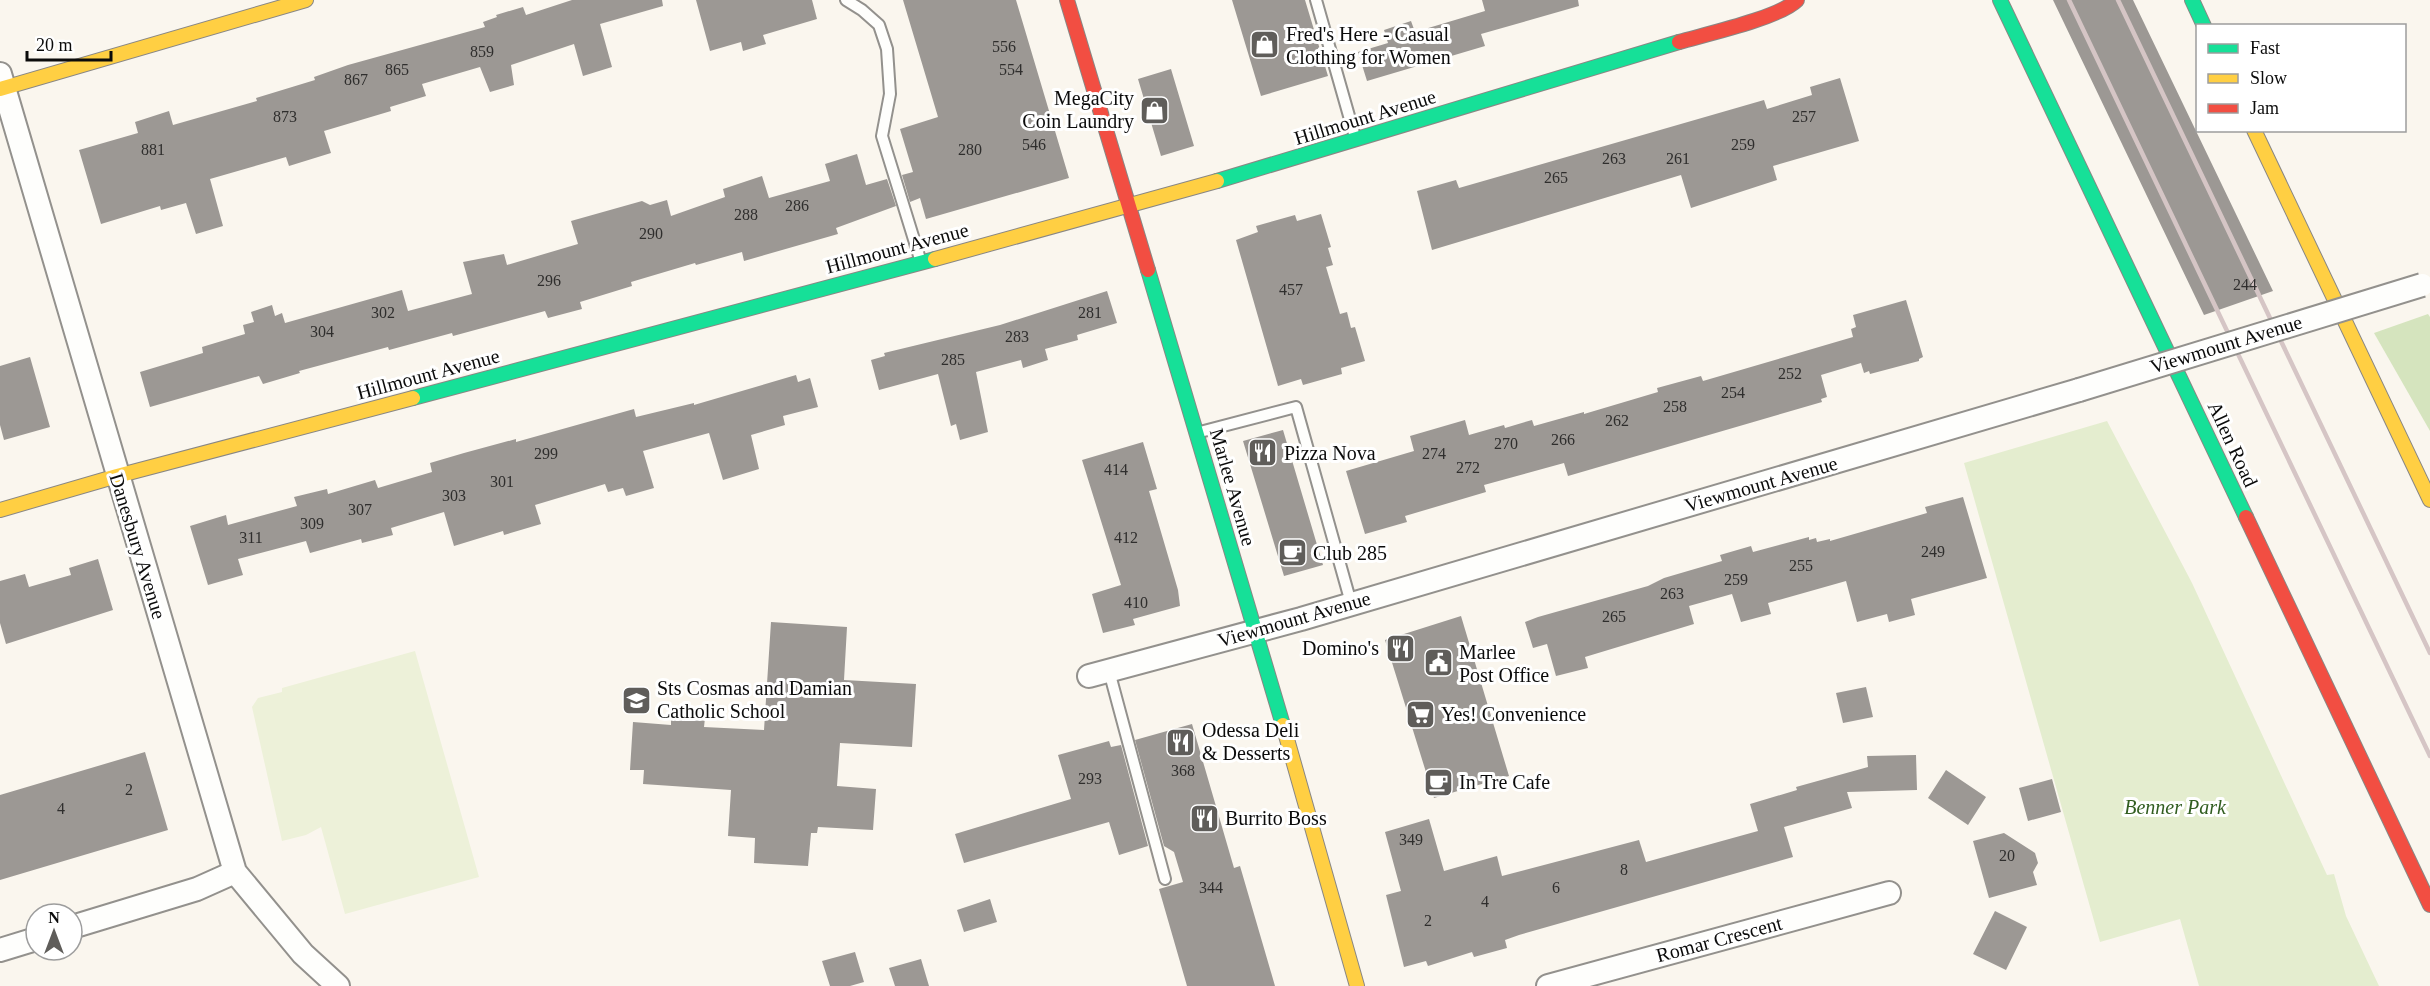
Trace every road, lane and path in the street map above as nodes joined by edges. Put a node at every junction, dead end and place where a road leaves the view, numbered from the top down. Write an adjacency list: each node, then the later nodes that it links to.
1 (306, 0): 9 (main road)
2 (846, 0): 13 (lane)
3 (1067, 0): 12 (main road, Marlee Avenue)
4 (1316, 0): 11 (lane)
5 (1797, 0): 11 (main road, Hillmount Avenue)
6 (2000, 0): 25 (main road, Allen Road)
7 (2192, 0): 8 (main road)
8 (2203, 24)
9 (2, 83): 16 (street, Danesbury Avenue)
10 (2255, 132): 17 (main road)
11 (1356, 140): 12 (main road, Hillmount Avenue)
12 (1129, 205): 13 (main road, Hillmount Avenue); 15 (main road, Marlee Avenue)
13 (921, 262): 16 (main road, Hillmount Avenue)
14 (2426, 284): 19 (street, Viewmount Avenue, bridge)
15 (1197, 433): 19 (lane); 20 (main road, Marlee Avenue)
16 (117, 476): 18 (main road, Hillmount Avenue); 22 (street, Danesbury Avenue)
17 (2430, 500)
18 (0, 510)
19 (1351, 603): 20 (street, Viewmount Avenue)
20 (1256, 632): 21 (street, Viewmount Avenue); 30 (main road, Marlee Avenue)
21 (1099, 674): 23 (lane)
22 (236, 872): 26 (street); 29 (street, Danesbury Avenue)
23 (1165, 879)
24 (1889, 893): 31 (street, Romar Crescent)
25 (2430, 905)
26 (84, 923)
27 (24, 943): 28 (street)
28 (0, 950)
29 (338, 986)
30 (1357, 986)
31 (1548, 986)

